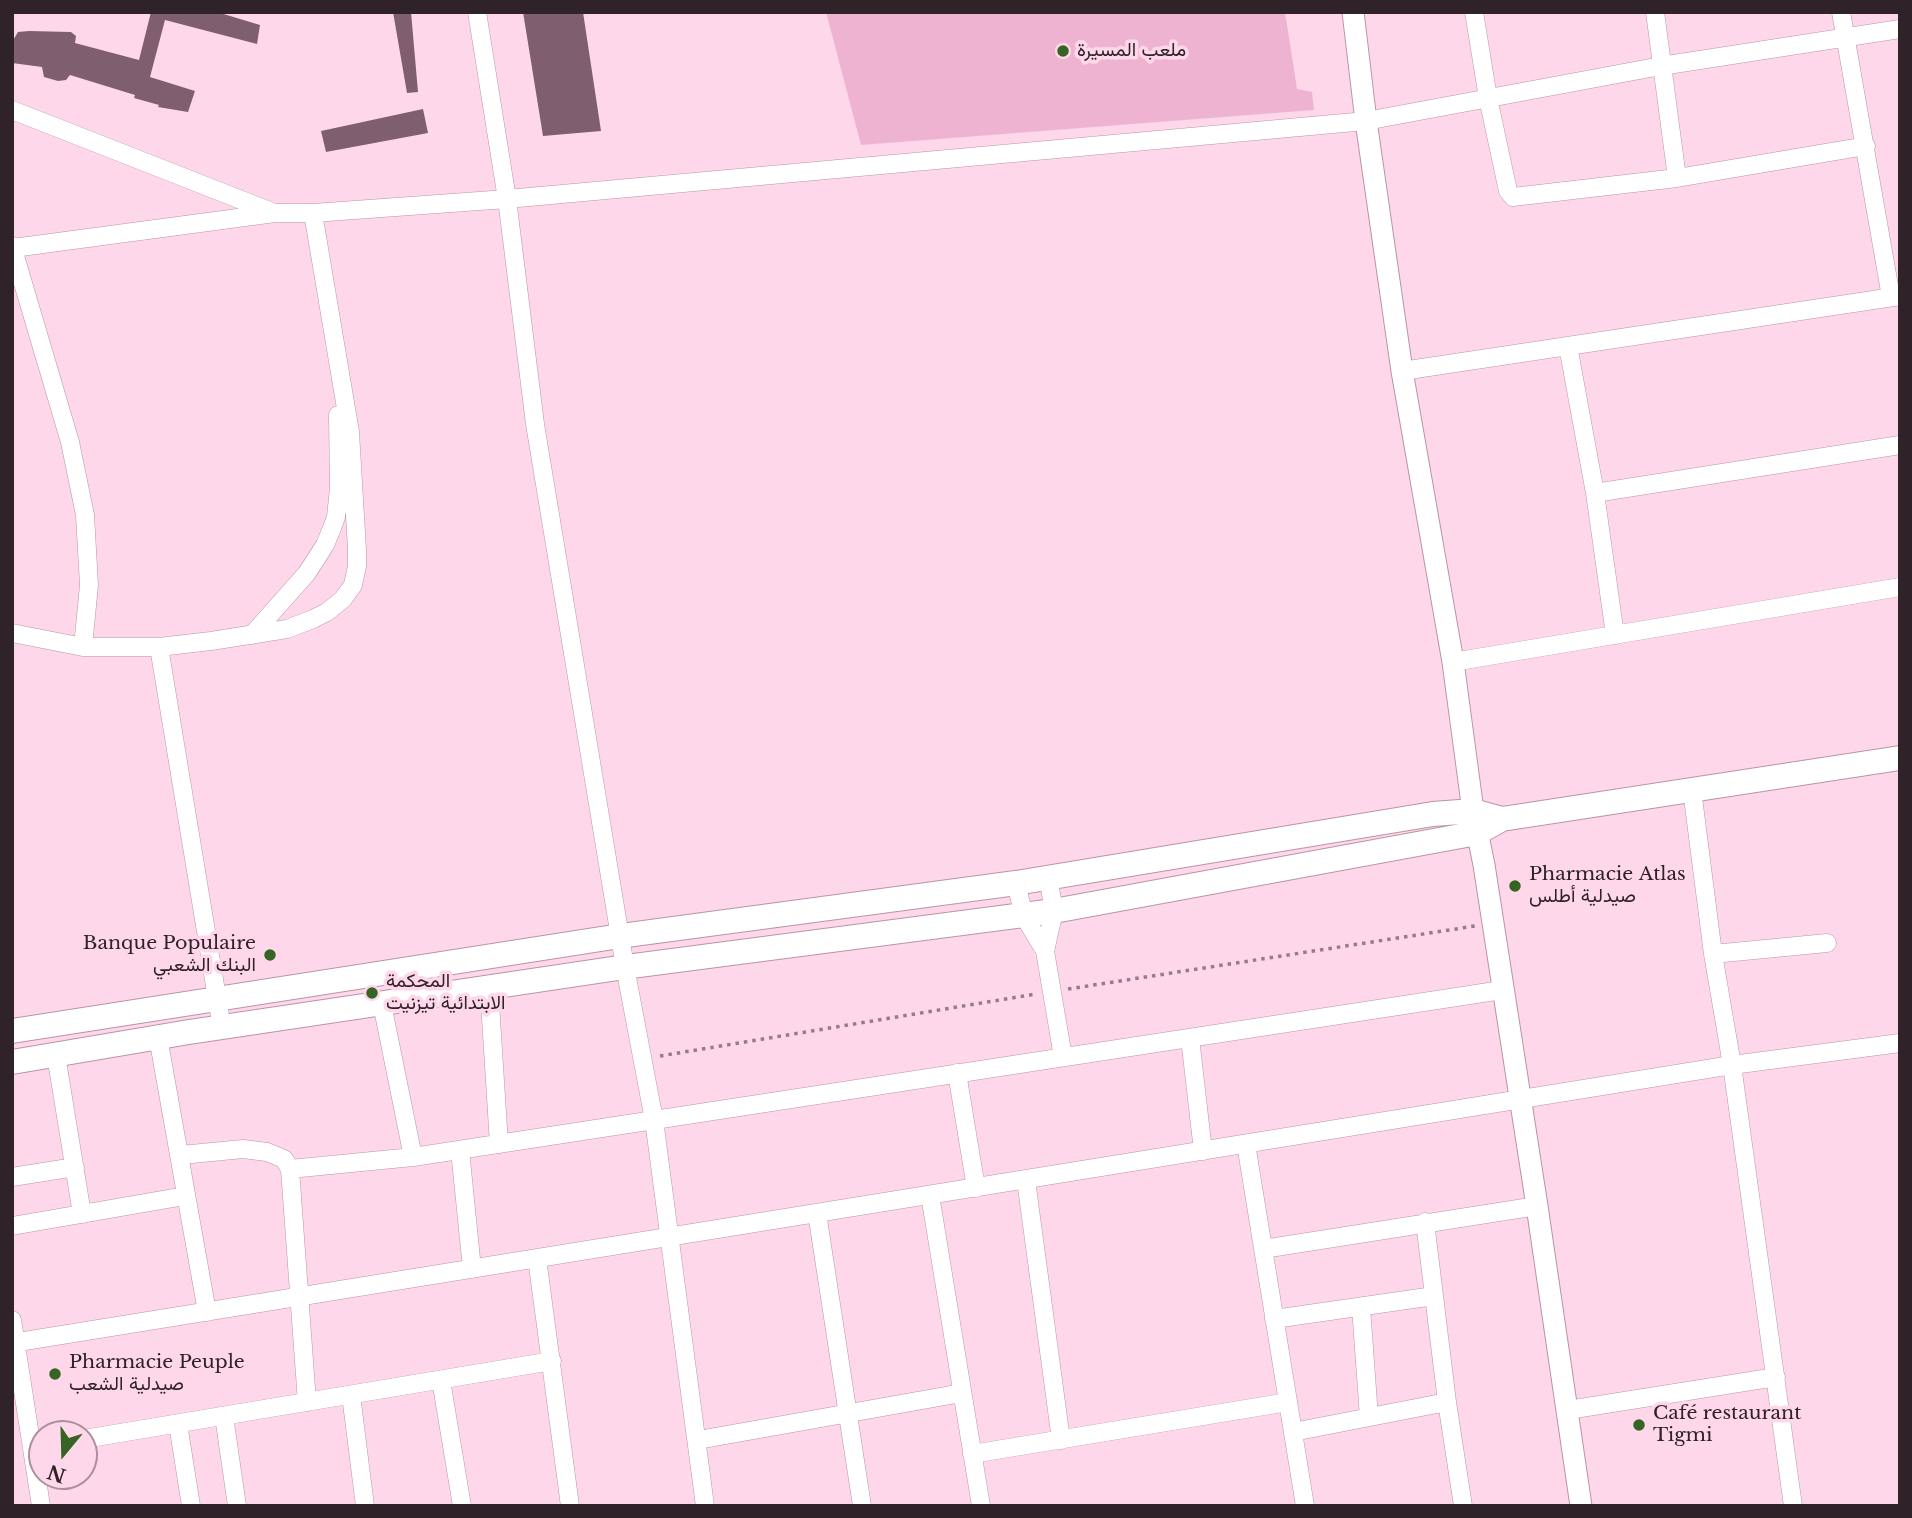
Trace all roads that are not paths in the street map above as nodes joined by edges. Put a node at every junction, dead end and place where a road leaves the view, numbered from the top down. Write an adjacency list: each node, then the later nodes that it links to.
1 (477, 12): 14 (street)
2 (1353, 12): 11 (street)
3 (1474, 12): 9 (street)
4 (1655, 12): 8 (street)
5 (1841, 12): 7 (street)
6 (1900, 29): 7 (street)
7 (1844, 37): 8 (street); 12 (street)
8 (1661, 66): 9 (street); 13 (street)
9 (1488, 98): 11 (street); 13 (street)
10 (12, 110): 15 (street)
11 (1366, 121): 14 (street); 20 (street)
12 (1866, 146): 13 (street); 18 (street)
13 (1677, 178)
14 (507, 200): 16 (street); 40 (street)
15 (275, 213): 16 (street); 17 (street)
16 (313, 214): 21 (street)
17 (12, 247): 30 (street)
18 (1895, 296): 19 (street)
19 (1568, 346): 20 (street); 23 (street)
20 (1402, 371): 32 (street)
21 (346, 401): 24 (street); 25 (street)
22 (1900, 445): 23 (street)
23 (1595, 493): 29 (street)
24 (336, 517): 25 (street); 28 (street)
25 (355, 520): 28 (street)
26 (1900, 587): 29 (street)
27 (12, 633): 30 (street)
28 (252, 635): 31 (street)
29 (1615, 635): 32 (street)
30 (83, 647): 31 (street)
31 (159, 648): 47 (street)
32 (1453, 662): 35 (street)
33 (1900, 758): 34 (main road)
34 (1692, 790): 35 (main road); 43 (street)
35 (1475, 822): 36 (main road); 38 (main road); 46 (street)
36 (1048, 877): 37 (main road); 38 (street)
37 (1016, 884): 39 (street); 40 (main road)
38 (1054, 911): 39 (main road); 42 (street)
39 (1024, 916): 42 (street); 44 (main road)
40 (620, 936): 44 (street); 47 (main road)
41 (1827, 943): 43 (street)
42 (1045, 951): 55 (street)
43 (1713, 954): 57 (street)
44 (625, 967): 45 (main road); 60 (street)
45 (489, 987): 48 (main road); 61 (street)
46 (1502, 990): 52 (street); 59 (street)
47 (216, 999): 49 (street); 50 (main road)
48 (382, 1004): 49 (main road); 66 (street)
49 (222, 1028): 51 (main road)
50 (12, 1031)
51 (158, 1037): 54 (main road); 65 (street)
52 (1190, 1038): 55 (street); 64 (street)
53 (1900, 1043): 57 (street)
54 (56, 1055): 56 (main road); 67 (street)
55 (1063, 1057): 58 (street)
56 (12, 1062)
57 (1732, 1065): 59 (street); 91 (street)
58 (957, 1073): 60 (street); 71 (street)
59 (1520, 1100): 62 (street); 74 (street)
60 (654, 1120): 61 (street); 79 (street)
61 (499, 1144): 63 (street)
62 (1246, 1144): 64 (street); 80 (street)
63 (460, 1150): 66 (street); 82 (street)
64 (1203, 1151): 70 (street)
65 (181, 1155): 68 (street); 73 (street)
66 (413, 1157): 68 (street)
67 (75, 1167): 69 (street); 76 (street)
68 (290, 1169): 84 (street)
69 (12, 1177)
70 (1026, 1180): 71 (street); 107 (street)
71 (976, 1188): 72 (street)
72 (930, 1195): 75 (street); 93 (street)
73 (185, 1196): 76 (street); 86 (street)
74 (1537, 1206): 77 (street); 98 (street)
75 (817, 1213): 79 (street); 99 (street)
76 (82, 1214): 78 (street)
77 (1425, 1222): 80 (street); 83 (street)
78 (12, 1226)
79 (669, 1237): 81 (street); 106 (street)
80 (1263, 1249): 87 (street)
81 (537, 1258): 82 (street); 90 (street)
82 (472, 1269): 84 (street)
83 (1434, 1296): 85 (street); 97 (street)
84 (298, 1297): 86 (street); 95 (street)
85 (1361, 1307): 87 (street); 101 (street)
86 (207, 1312): 89 (street)
87 (1275, 1319): 96 (street)
88 (12, 1320): 89 (street)
89 (14, 1343): 102 (street)
90 (552, 1361): 92 (street); 113 (street)
91 (1776, 1377): 98 (street); 120 (street)
92 (441, 1380): 94 (street); 112 (street)
93 (962, 1393): 99 (street); 108 (street)
94 (351, 1395): 95 (street); 111 (street)
95 (307, 1402): 100 (street)
96 (1288, 1402): 104 (street); 107 (street)
97 (1447, 1402): 101 (street); 118 (street)
98 (1568, 1410): 119 (street)
99 (846, 1414): 106 (street); 115 (street)
100 (224, 1416): 103 (street); 110 (street)
101 (1369, 1417): 104 (street)
102 (30, 1420)
103 (178, 1424): 105 (street); 109 (street)
104 (1293, 1432): 117 (street)
105 (98, 1437)
106 (698, 1440): 114 (street)
107 (1061, 1440): 108 (street)
108 (972, 1454): 116 (street)
109 (191, 1506)
110 (237, 1506)
111 (365, 1506)
112 (463, 1506)
113 (570, 1506)
114 (705, 1506)
115 (862, 1506)
116 (981, 1506)
117 (1305, 1506)
118 (1463, 1506)
119 (1580, 1506)
120 (1793, 1506)

